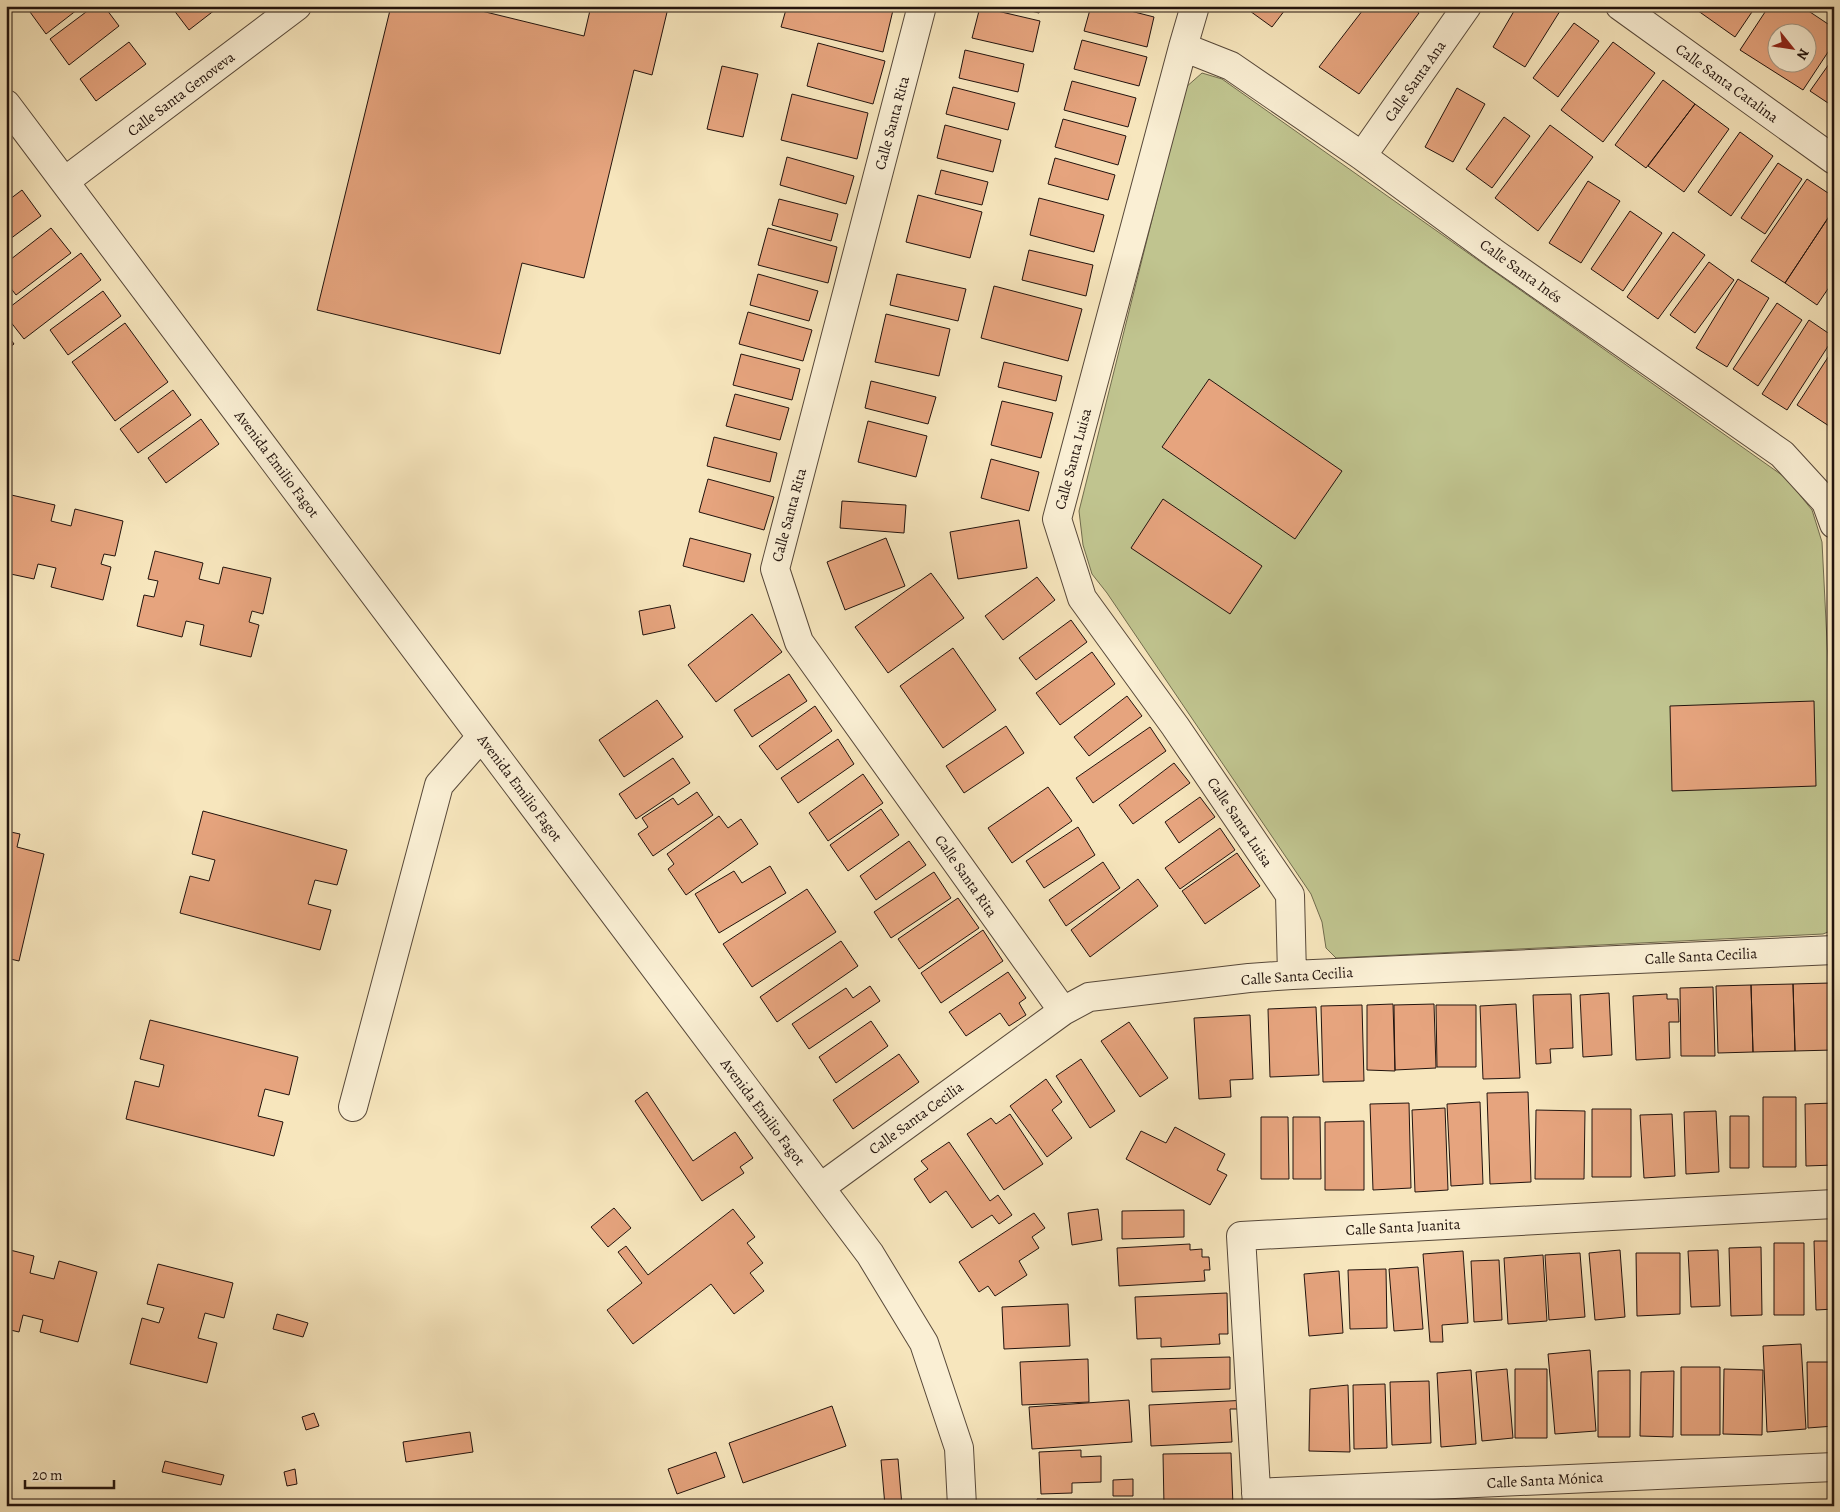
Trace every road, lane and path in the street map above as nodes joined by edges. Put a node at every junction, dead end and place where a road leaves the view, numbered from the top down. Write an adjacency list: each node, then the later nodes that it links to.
1 (922, 6): 15 (street, Calle Santa Rita)
2 (1195, 6): 6 (street, Calle Santa Luisa)
3 (1467, 6): 8 (street, Calle Santa Ana)
4 (1620, 6): 9 (street, Calle Santa Catalina)
5 (286, 10): 10 (street, Calle Santa Genoveva)
6 (1182, 47): 8 (street, Calle Santa Inés); 14 (street, Calle Santa Luisa)
7 (6, 104): 10 (street, Avenida Emilio Fagot)
8 (1362, 156): 11 (street, Calle Santa Inés)
9 (1834, 160)
10 (65, 181): 12 (street, Avenida Emilio Fagot)
11 (1834, 524)
12 (481, 737): 16 (street); 17 (street, Avenida Emilio Fagot)
13 (1834, 950): 14 (street, Calle Santa Cecilia)
14 (1292, 975): 15 (street, Calle Santa Cecilia)
15 (1063, 1011): 17 (street, Calle Santa Cecilia)
16 (353, 1106)
17 (821, 1187): 21 (street, Avenida Emilio Fagot)
18 (1834, 1204): 20 (street, Calle Santa Juanita)
19 (1834, 1467): 20 (street, Calle Santa Mónica)
20 (1257, 1499)
21 (962, 1506)

